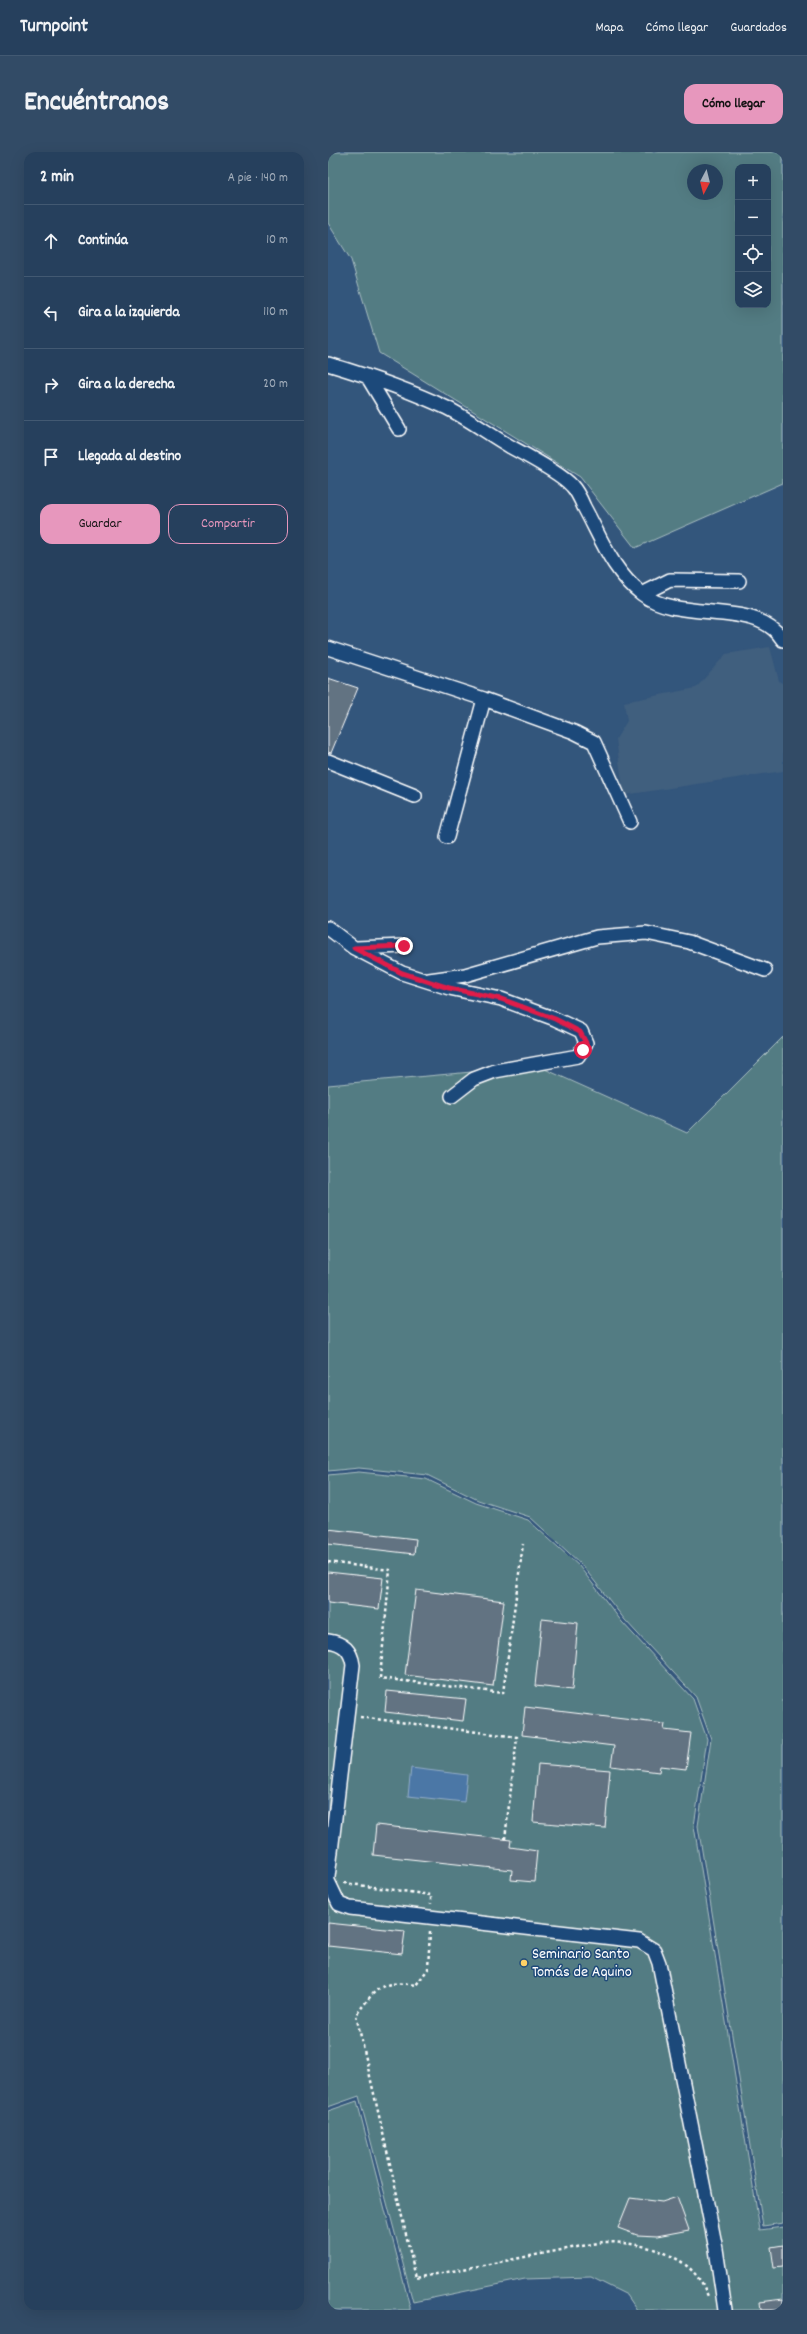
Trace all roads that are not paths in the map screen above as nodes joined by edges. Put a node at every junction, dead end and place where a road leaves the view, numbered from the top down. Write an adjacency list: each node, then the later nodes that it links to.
1 (328, 364): 2 (street)
2 (367, 376): 3 (street); 5 (street)
3 (399, 429)
4 (738, 581): 5 (street)
5 (642, 594): 6 (street)
6 (783, 640)
7 (328, 648): 8 (street)
8 (484, 699): 11 (street); 12 (street)
9 (328, 761): 10 (street)
10 (415, 796)
11 (630, 822)
12 (447, 837)
13 (328, 928): 15 (street)
14 (404, 946): 15 (street)
15 (354, 948): 17 (street)
16 (765, 970): 17 (street)
17 (426, 980): 18 (street)
18 (452, 1096)
19 (328, 1640): 20 (street)
20 (328, 1877)
21 (328, 1881): 22 (street)
22 (725, 2310)

